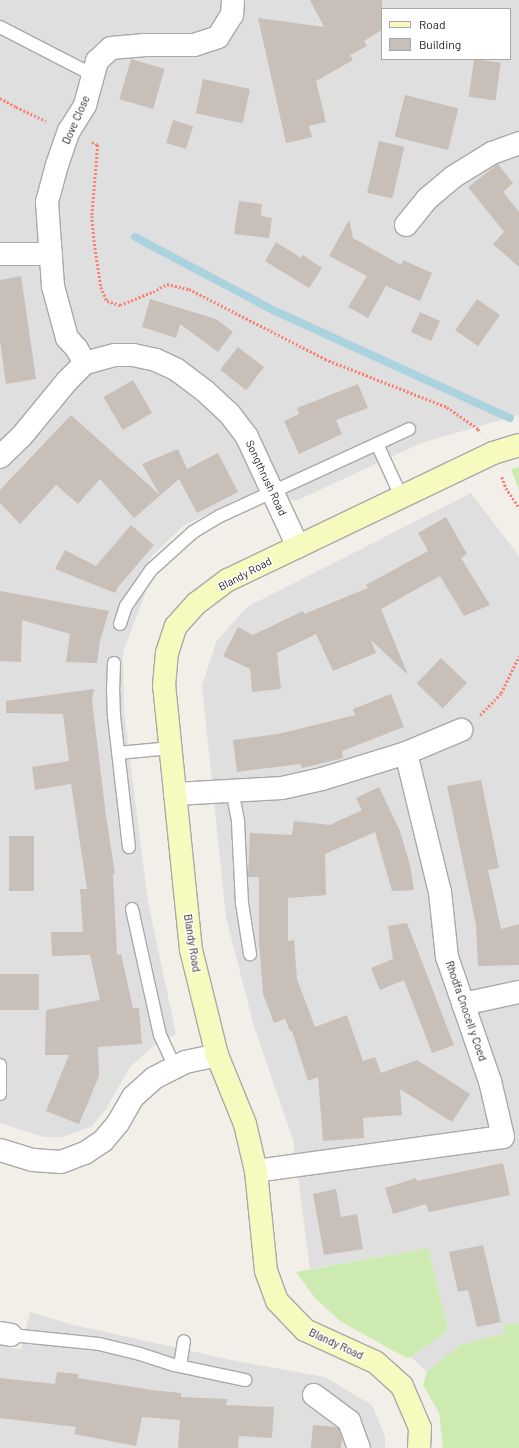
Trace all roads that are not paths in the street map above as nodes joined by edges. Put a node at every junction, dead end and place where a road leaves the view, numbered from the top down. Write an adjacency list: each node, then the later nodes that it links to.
1 (233, 0): 3 (street, Dove Close)
2 (0, 27): 3 (lane)
3 (93, 75): 7 (street, Dove Close)
4 (519, 142): 5 (street)
5 (406, 225)
6 (0, 254): 7 (street)
7 (51, 254): 8 (street, Dove Close)
8 (85, 363): 12 (street); 13 (street, Songthrush Road)
9 (409, 429): 10 (lane)
10 (377, 444): 13 (lane); 14 (lane)
11 (519, 445): 14 (street, Blandy Road)
12 (0, 457)
13 (272, 493): 15 (street, Songthrush Road); 16 (lane)
14 (404, 495): 15 (street, Blandy Road)
15 (298, 547): 19 (street, Blandy Road)
16 (120, 624)
17 (114, 664): 20 (lane)
18 (461, 730): 21 (street)
19 (170, 748): 20 (lane); 23 (street, Blandy Road)
20 (118, 753): 24 (lane)
21 (406, 753): 22 (street); 28 (street, Rhodfa Cnocell y Coed)
22 (232, 790): 23 (street); 26 (lane)
23 (175, 794): 29 (street, Blandy Road)
24 (128, 847)
25 (132, 909): 31 (lane)
26 (250, 954)
27 (519, 992): 28 (street)
28 (463, 1004): 34 (street, Rhodfa Cnocell y Coed)
29 (217, 1056): 31 (street); 34 (street, Blandy Road)
30 (0, 1065): 32 (lane)
31 (175, 1067): 33 (street)
32 (0, 1094)
33 (0, 1150)
34 (256, 1171): 41 (street, Blandy Road)
35 (5, 1334): 37 (lane)
36 (184, 1341): 37 (lane)
37 (180, 1366): 38 (lane)
38 (245, 1380)
39 (314, 1395): 40 (street)
40 (359, 1448)
41 (420, 1448)

